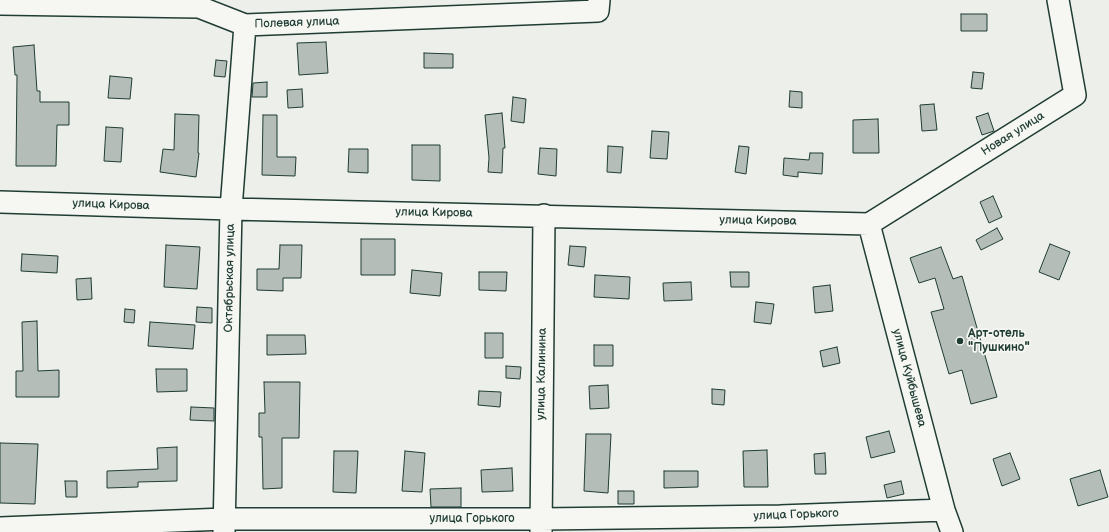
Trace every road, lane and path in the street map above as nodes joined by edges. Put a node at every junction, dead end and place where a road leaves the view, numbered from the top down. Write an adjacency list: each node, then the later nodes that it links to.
1 (1058, 0): 8 (street, Новая улица)
2 (0, 4): 4 (street, Полевая улица)
3 (598, 5): 4 (street, Полевая улица)
4 (245, 25): 6 (street, Октябрьская улица)
5 (0, 202): 6 (street, улица Кирова)
6 (231, 209): 7 (street, улица Кирова); 11 (street, Октябрьская улица)
7 (544, 215): 8 (street, улица Кирова); 10 (street, улица Калинина)
8 (869, 224): 9 (street, улица Куйбышева)
9 (944, 510): 10 (street, улица Горького); 13 (street, улица Куйбышева)
10 (541, 525): 11 (street, улица Горького)
11 (224, 526): 12 (street, улица Горького)
12 (0, 528)
13 (952, 532)

